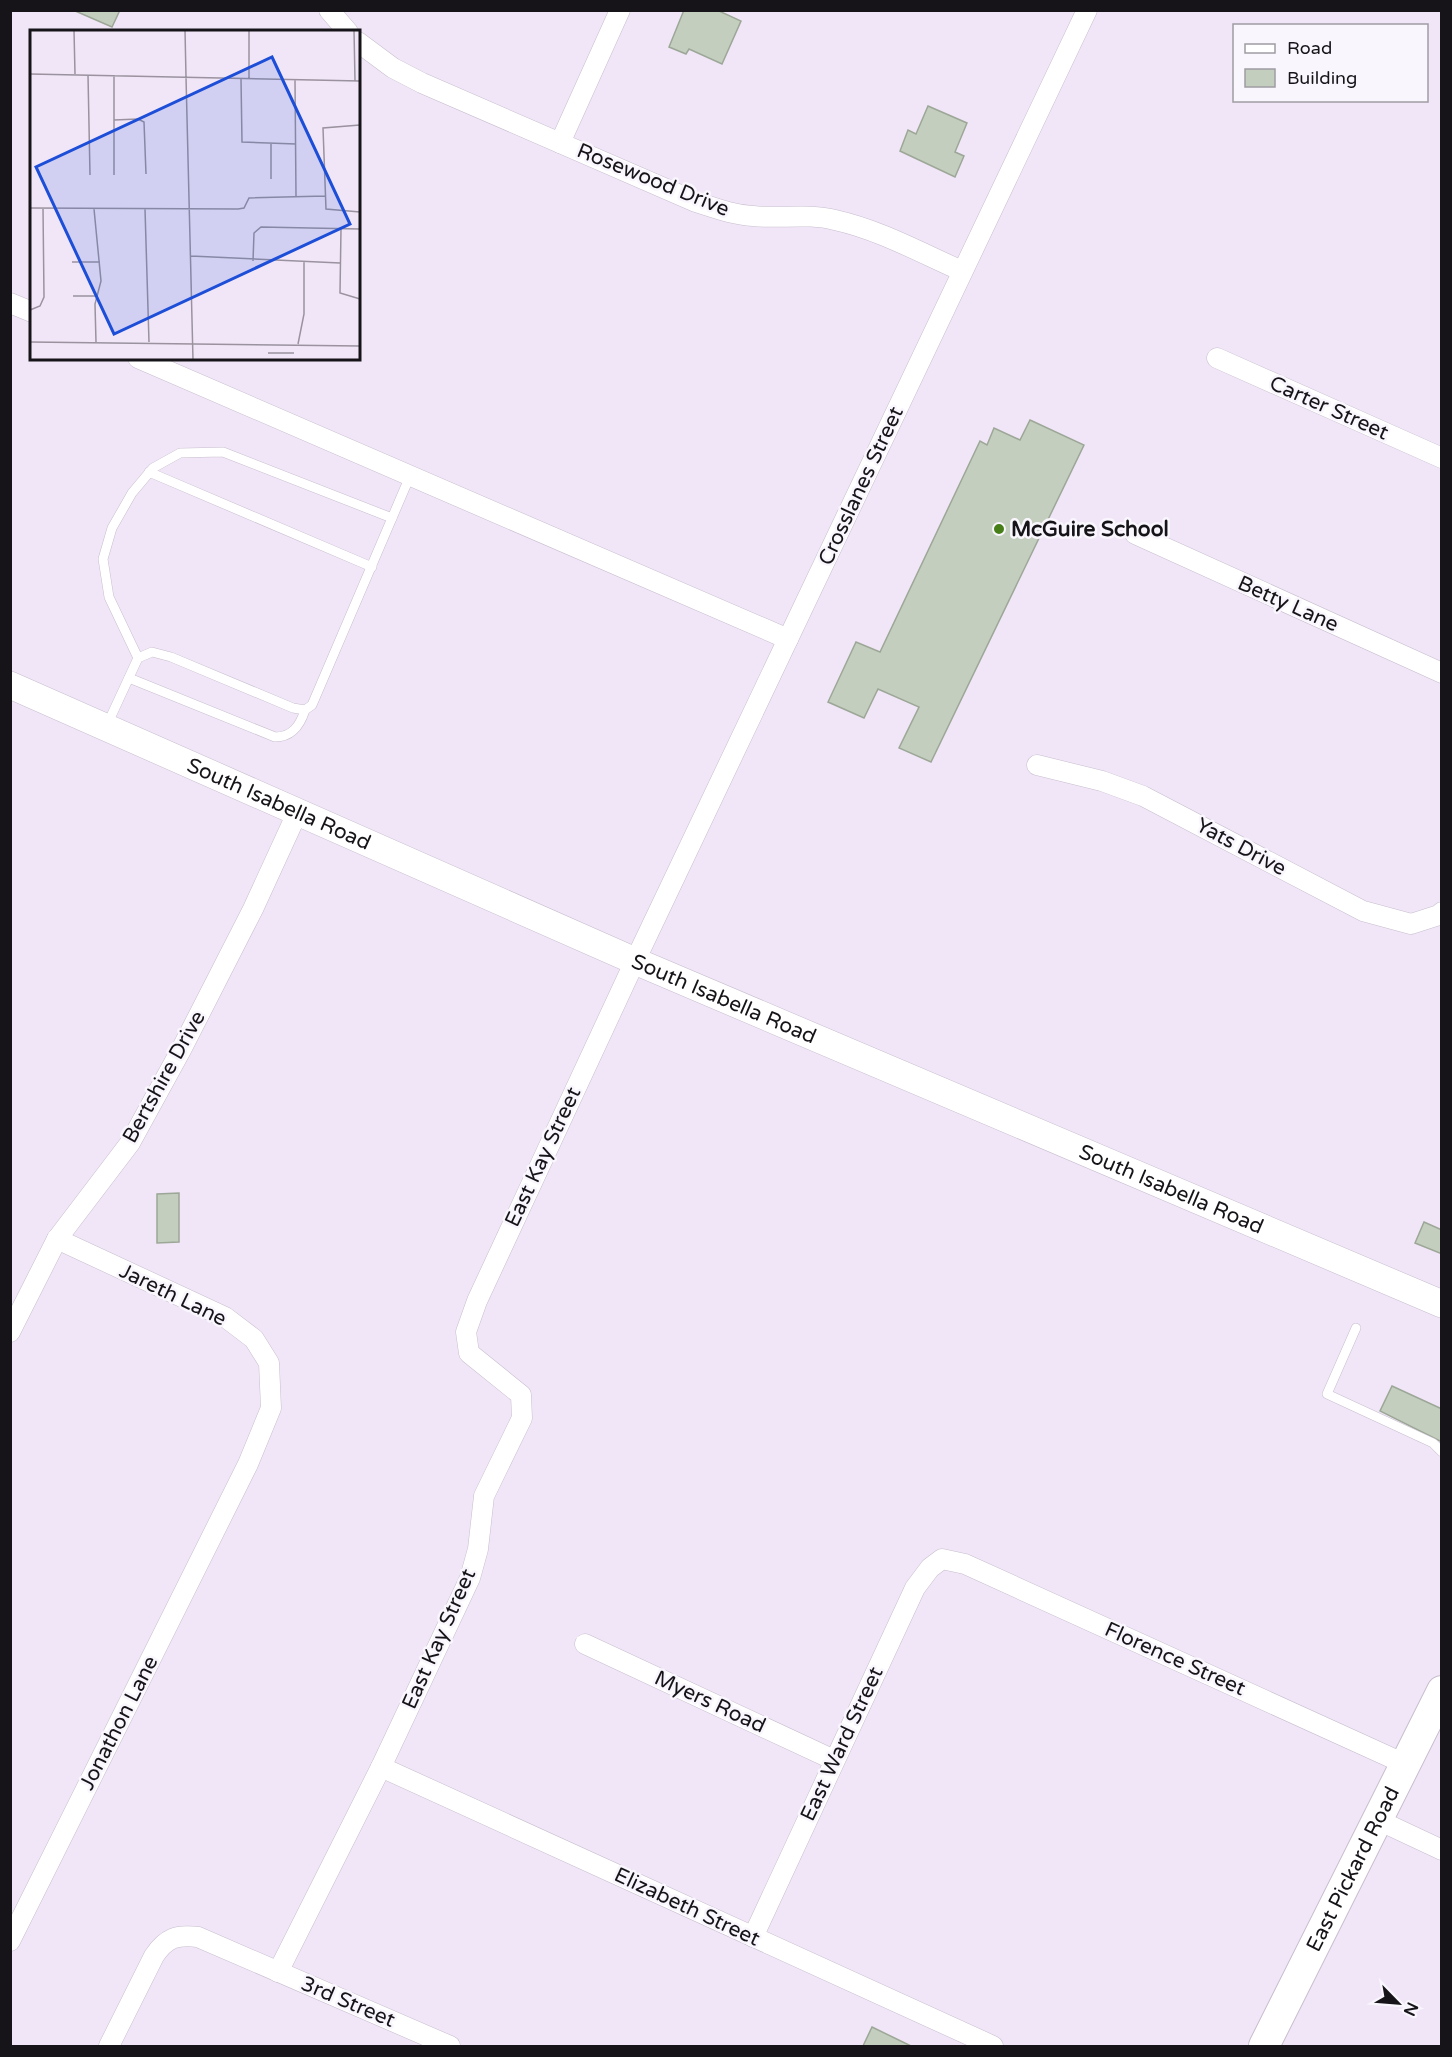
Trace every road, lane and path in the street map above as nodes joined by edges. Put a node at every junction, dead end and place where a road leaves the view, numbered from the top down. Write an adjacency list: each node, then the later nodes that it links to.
1 (329, 10): 4 (street)
2 (620, 10): 6 (street)
3 (1087, 10): 7 (street, Crosslanes Street)
4 (346, 30)
5 (360, 43): 6 (street, Rosewood Drive)
6 (560, 143): 7 (street, Rosewood Drive)
7 (962, 272): 18 (street, Crosslanes Street)
8 (10, 303): 9 (street)
9 (30, 311)
10 (1217, 358): 12 (street, Carter Street)
11 (143, 360): 14 (street)
12 (1442, 458)
13 (150, 472): 15 (lane); 17 (lane); 19 (lane)
14 (410, 476): 15 (lane); 18 (street)
15 (392, 518): 17 (lane)
16 (1135, 534): 20 (street, Betty Lane)
17 (372, 567): 23 (lane)
18 (788, 639): 28 (street, Crosslanes Street)
19 (138, 658): 21 (lane); 23 (lane)
20 (1442, 673)
21 (129, 678): 23 (lane); 24 (lane)
22 (10, 685): 24 (main road, South Isabella Road)
23 (304, 710)
24 (106, 727): 26 (main road, South Isabella Road)
25 (1037, 765): 27 (street, Yats Drive)
26 (298, 811): 28 (main road, South Isabella Road); 29 (street, Bertshire Drive)
27 (1442, 912)
28 (635, 961): 30 (main road, South Isabella Road); 40 (street, East Kay Street)
29 (57, 1239): 32 (street, Bertshire Drive); 34 (street, Jareth Lane)
30 (1442, 1304)
31 (1356, 1329): 33 (lane)
32 (10, 1332)
33 (1442, 1452)
34 (228, 1506): 44 (street, Jonathon Lane)
35 (942, 1559): 38 (street, East Ward Street); 39 (street, Florence Street)
36 (585, 1644): 38 (street, Myers Road)
37 (1442, 1690): 39 (main road, East Pickard Road)
38 (834, 1760): 43 (street, East Ward Street)
39 (1405, 1764): 41 (main road, East Pickard Road)
40 (381, 1767): 43 (street, Elizabeth Street); 45 (street, East Kay Street)
41 (1378, 1820): 42 (street); 49 (main road, East Pickard Road)
42 (1442, 1850)
43 (753, 1937): 48 (street, Elizabeth Street)
44 (10, 1941)
45 (278, 1972): 46 (street); 47 (street, 3rd Street)
46 (109, 2046)
47 (450, 2046)
48 (993, 2046)
49 (1264, 2046)

